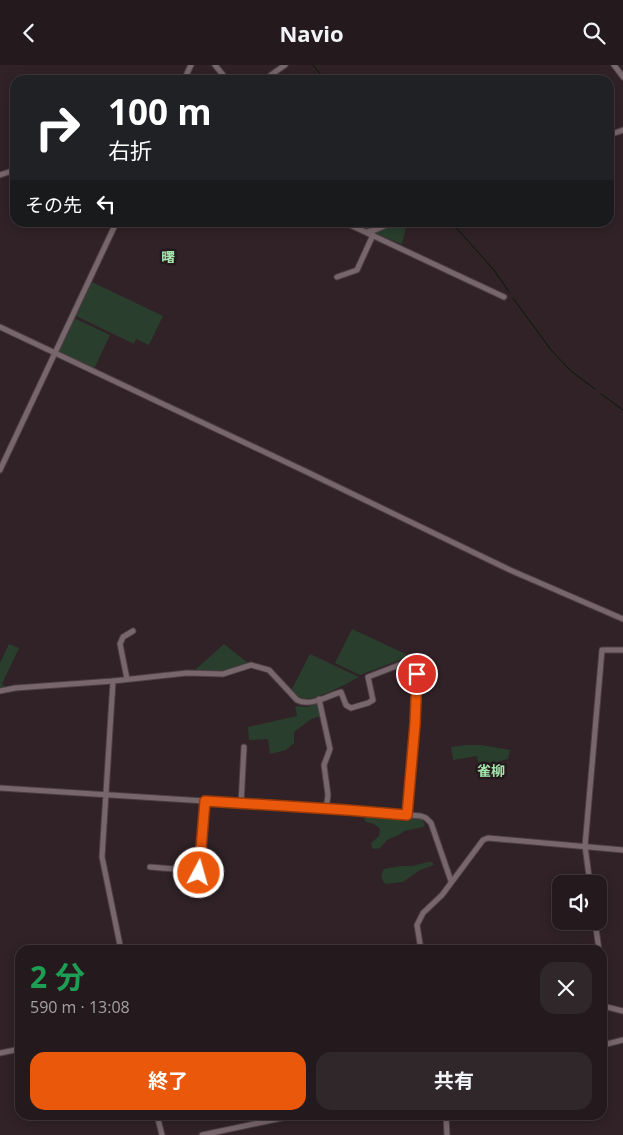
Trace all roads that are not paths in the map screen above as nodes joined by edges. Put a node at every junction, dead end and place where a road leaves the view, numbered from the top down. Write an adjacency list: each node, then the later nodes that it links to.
1 (215, 65): 4 (street)
2 (285, 65): 5 (street)
3 (614, 65): 6 (street)
4 (223, 75)
5 (271, 75)
6 (623, 77)
7 (114, 227): 15 (street)
8 (355, 227): 10 (street)
9 (382, 227): 10 (street)
10 (366, 232): 11 (street)
11 (373, 235): 12 (street); 13 (street)
12 (337, 277)
13 (504, 297)
14 (0, 327): 15 (street)
15 (54, 354): 16 (street); 17 (street)
16 (0, 469)
17 (623, 619)
18 (133, 631): 20 (street)
19 (623, 650): 31 (street)
20 (127, 679): 21 (street); 23 (street)
21 (113, 681): 22 (street); 26 (street)
22 (0, 691)
23 (319, 699): 29 (street); 30 (street)
24 (244, 747): 28 (street)
25 (0, 787): 26 (street)
26 (106, 795): 27 (street); 37 (street)
27 (205, 801): 28 (street); 33 (street)
28 (241, 804): 29 (street)
29 (326, 809): 30 (street)
30 (407, 815): 35 (street)
31 (585, 846): 32 (street); 34 (street); 35 (street)
32 (623, 850)
33 (150, 867)
34 (589, 875)
35 (451, 881): 38 (street)
36 (597, 930): 39 (street)
37 (120, 945)
38 (420, 945)
39 (598, 945)
40 (607, 1007): 41 (street)
41 (623, 1011)
42 (623, 1040): 43 (street)
43 (607, 1044)
44 (15, 1050): 45 (street)
45 (0, 1053)
46 (158, 1120): 49 (street)
47 (272, 1120): 50 (street)
48 (446, 1120): 51 (street)
49 (162, 1135)
50 (202, 1135)
51 (447, 1135)

